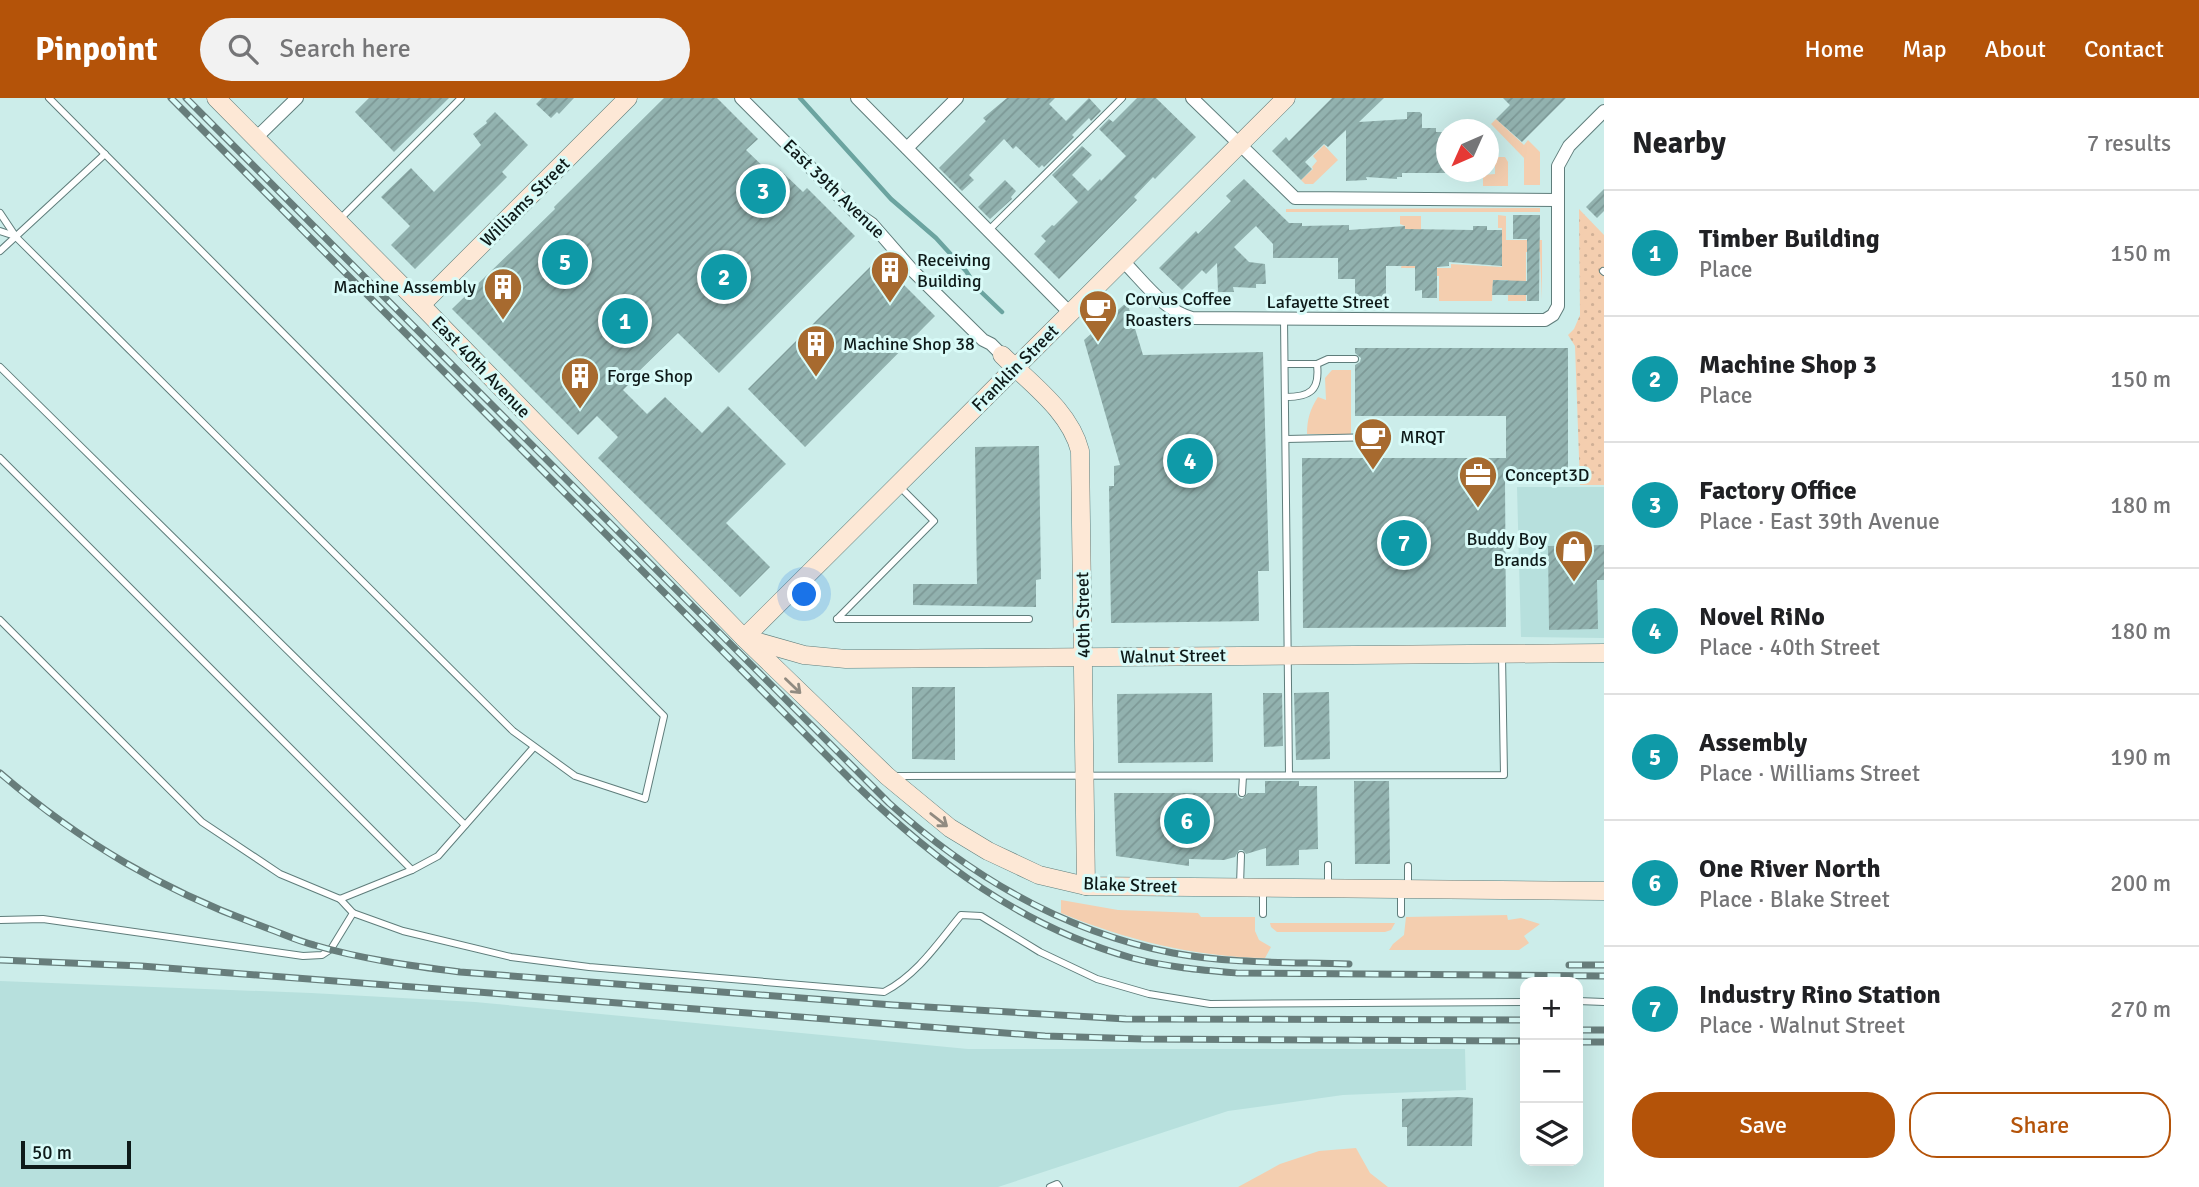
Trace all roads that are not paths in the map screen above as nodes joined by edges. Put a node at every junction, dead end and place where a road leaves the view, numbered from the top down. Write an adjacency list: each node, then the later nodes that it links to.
1 (49, 98): 16 (lane)
2 (216, 98): 13 (street, East 40th Avenue)
3 (297, 98): 13 (street)
4 (461, 98): 19 (lane)
5 (741, 98): 28 (street, East 39th Avenue)
6 (857, 98): 15 (street)
7 (957, 98): 15 (street)
8 (1122, 98): 21 (lane)
9 (1192, 98): 14 (street)
10 (1286, 98): 14 (street, Franklin Street)
11 (622, 100): 25 (street, Williams Street)
12 (1604, 111): 17 (street)
13 (256, 138): 19 (street, East 40th Avenue)
14 (1239, 145): 17 (street); 24 (street, Franklin Street)
15 (907, 148): 21 (street)
16 (105, 154): 22 (lane); 46 (lane)
17 (1557, 200): 27 (street, Lafayette Street)
18 (0, 213): 22 (lane)
19 (338, 221): 25 (street, East 40th Avenue)
20 (0, 231): 22 (lane)
21 (988, 231): 26 (street)
22 (16, 237): 23 (lane); 46 (lane)
23 (0, 251)
24 (1123, 261): 26 (street, Franklin Street); 27 (street, Lafayette Street)
25 (421, 305): 41 (street, East 40th Avenue)
26 (1070, 313): 33 (street, Franklin Street)
27 (1284, 319): 30 (lane)
28 (1002, 355): 33 (street, East 39th Avenue)
29 (1355, 359): 31 (lane)
30 (1285, 364): 31 (lane); 34 (lane)
31 (1317, 364): 34 (lane)
32 (0, 367): 52 (lane)
33 (1016, 369): 38 (street, Franklin Street); 45 (street, 40th Street)
34 (1285, 397): 36 (lane)
35 (1379, 438): 36 (lane)
36 (1286, 439): 44 (lane)
37 (0, 457): 56 (lane)
38 (898, 485): 39 (lane); 41 (street, Franklin Street)
39 (1029, 619)
40 (0, 620): 63 (lane)
41 (744, 638): 45 (street, Walnut Street); 48 (street, Blake Street, one-way to 48)
42 (1502, 653): 43 (street, Walnut Street); 44 (street, Walnut Street); 47 (lane)
43 (1604, 653)
44 (1288, 655): 45 (street, Walnut Street); 47 (lane)
45 (1083, 657): 49 (street, 40th Street)
46 (534, 747): 52 (lane)
47 (1289, 775): 50 (lane)
48 (887, 776): 49 (lane); 57 (street, Blake Street, one-way to 57)
49 (1085, 776): 50 (lane); 57 (street, 40th Street)
50 (1243, 776): 51 (lane)
51 (1242, 793)
52 (465, 825): 56 (lane)
53 (1241, 855): 58 (lane)
54 (1328, 865): 60 (lane)
55 (1408, 866): 61 (lane)
56 (412, 870): 63 (lane)
57 (1086, 886): 58 (street, Blake Street)
58 (1240, 887): 59 (street, Blake Street)
59 (1263, 888): 60 (street, Blake Street); 65 (lane)
60 (1328, 888): 61 (street, Blake Street)
61 (1405, 889): 62 (street, Blake Street); 66 (lane)
62 (1604, 891)
63 (340, 899): 64 (lane)
64 (353, 913): 67 (lane); 69 (lane)
65 (1263, 914)
66 (1401, 914)
67 (0, 920)
68 (1583, 1001): 70 (lane)
69 (1520, 1002)
70 (1604, 1002)
71 (1050, 1187): 72 (lane)
72 (1059, 1187)

